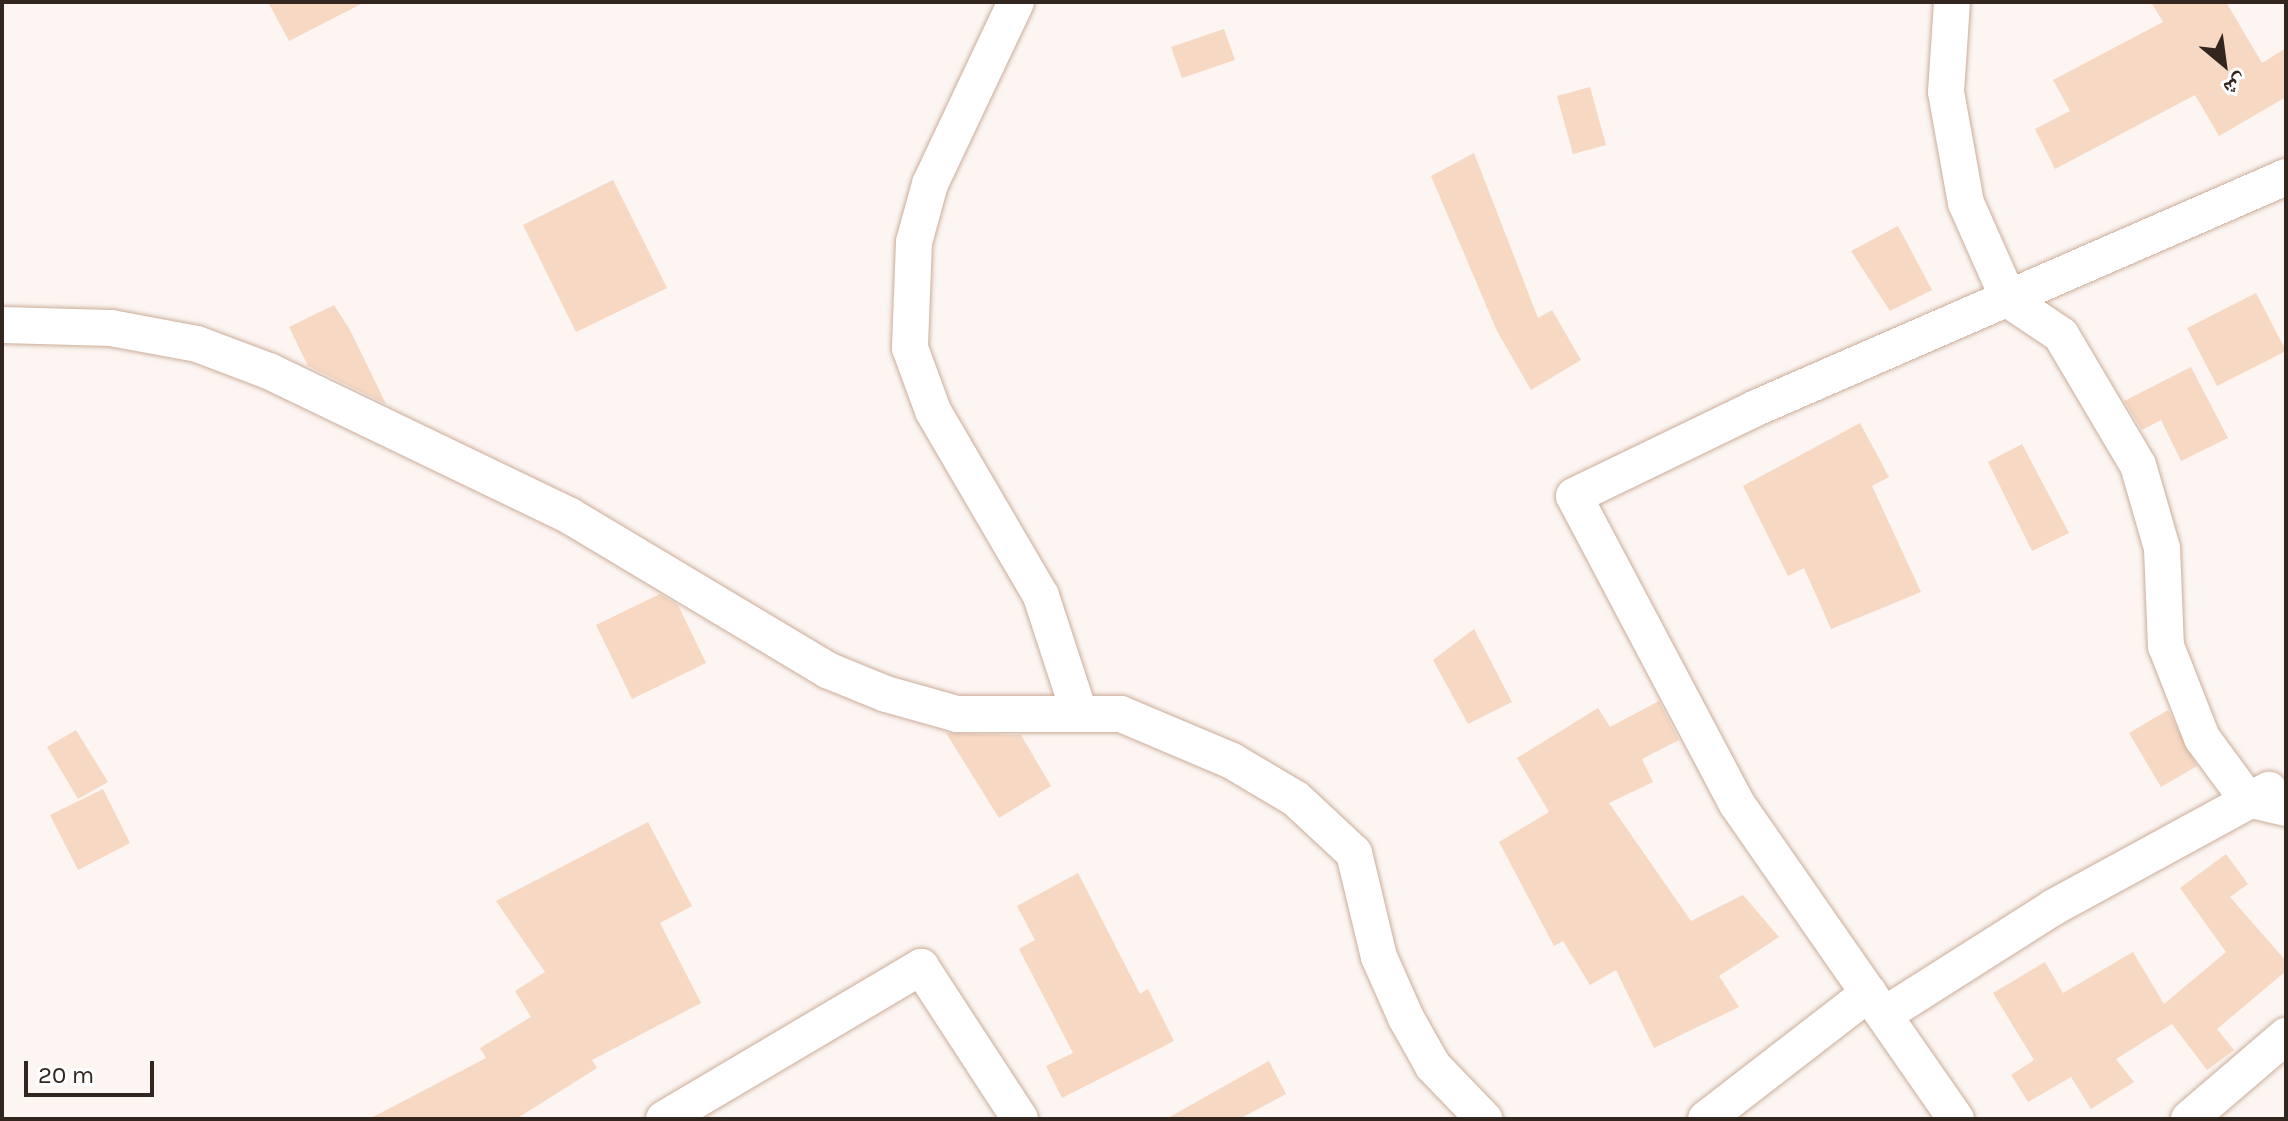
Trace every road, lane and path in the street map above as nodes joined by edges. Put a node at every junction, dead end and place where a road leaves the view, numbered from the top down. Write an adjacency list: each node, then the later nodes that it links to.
1 (1016, 2): 6 (street)
2 (1952, 2): 4 (street)
3 (2286, 177): 4 (street)
4 (2009, 300): 8 (street); 10 (street)
5 (2, 325): 6 (street)
6 (1079, 712): 14 (street)
7 (2286, 783): 8 (street)
8 (2247, 799): 9 (street); 10 (street)
9 (2286, 808)
10 (1876, 1004): 15 (street); 16 (street)
11 (2286, 1036): 17 (street)
12 (664, 1119): 13 (street)
13 (1020, 1119)
14 (1484, 1119)
15 (1706, 1119)
16 (1956, 1119)
17 (2189, 1119)

